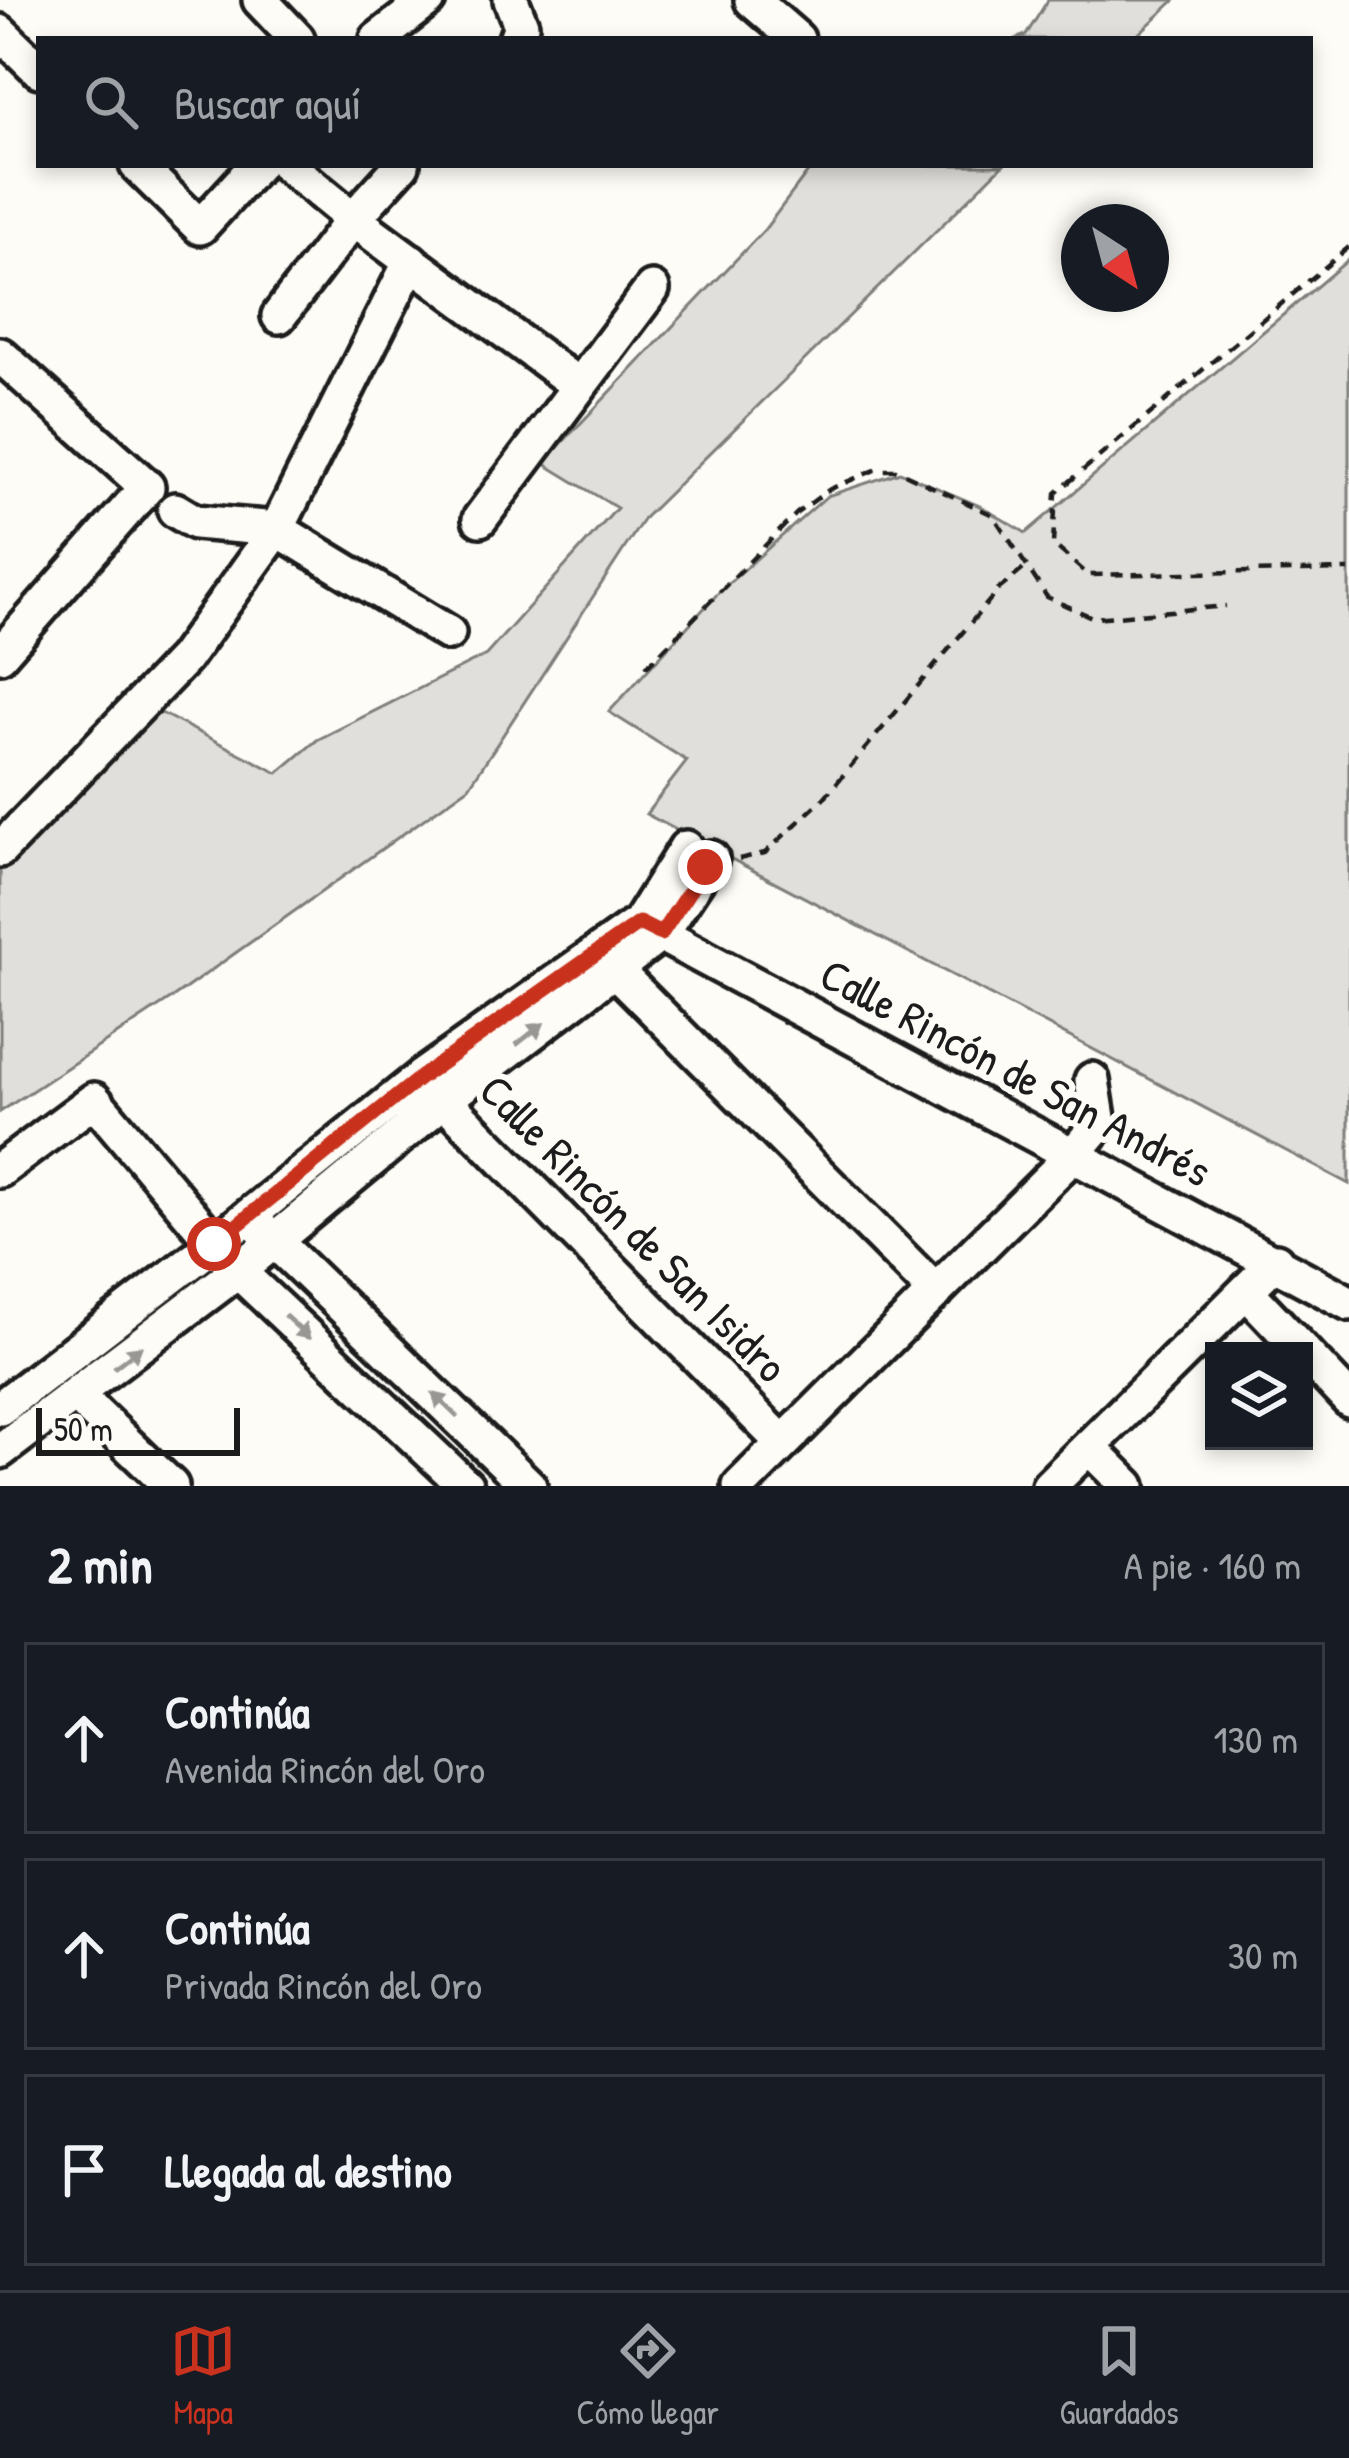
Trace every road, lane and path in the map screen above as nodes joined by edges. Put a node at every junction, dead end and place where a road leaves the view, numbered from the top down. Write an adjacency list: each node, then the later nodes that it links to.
1 (260, 0): 6 (street)
2 (428, 0): 7 (street)
3 (511, 0): 8 (street)
4 (752, 0): 9 (street)
5 (0, 32): 10 (street)
6 (294, 36)
7 (382, 36)
8 (517, 36)
9 (794, 36)
10 (36, 67)
11 (140, 168): 12 (street)
12 (254, 168)
13 (291, 168): 15 (street)
14 (399, 168): 15 (street)
15 (353, 219): 17 (street); 19 (street)
16 (1349, 247): 26 (path)
17 (410, 261): 21 (street); 24 (street)
18 (652, 289): 21 (street)
19 (279, 316)
20 (0, 355): 29 (street)
21 (578, 385): 23 (street)
22 (175, 510): 24 (street)
23 (480, 519)
24 (277, 529): 28 (street); 31 (street)
25 (1026, 567): 27 (path); 30 (path); 32 (path)
26 (1349, 570)
27 (1226, 605)
28 (448, 633)
29 (0, 655)
30 (646, 668)
31 (0, 850)
32 (701, 858): 33 (street)
33 (650, 928): 34 (street); 36 (street); 37 (street, Calle Rincón de San Andrés)
34 (614, 968): 36 (street, one-way to 34); 45 (street)
35 (1092, 1080): 37 (street)
36 (432, 1089): 39 (street); 40 (street); 52 (street, Calle Rincón de San Isidro)
37 (1073, 1155): 42 (street, Calle Rincón de San Andrés); 45 (street)
38 (0, 1170): 41 (street)
39 (249, 1216): 40 (street); 41 (street)
40 (275, 1242): 43 (street); 57 (street, one-way to 40)
41 (214, 1244): 43 (street); 51 (street)
42 (1276, 1261): 44 (street); 46 (street, Calle Rincón de San Andrés)
43 (238, 1271): 49 (street, one-way to 43); 56 (street, one-way to 56)
44 (1246, 1291): 47 (street); 53 (street)
45 (935, 1292): 52 (street)
46 (1349, 1303)
47 (1294, 1342)
48 (1313, 1362): 50 (street)
49 (77, 1396): 54 (street); 55 (street)
50 (1349, 1400)
51 (0, 1408)
52 (783, 1443): 58 (street)
53 (1089, 1447): 59 (street); 60 (street)
54 (0, 1451)
55 (171, 1486)
56 (466, 1486)
57 (529, 1486)
58 (740, 1486)
59 (1049, 1486)
60 (1128, 1486)

